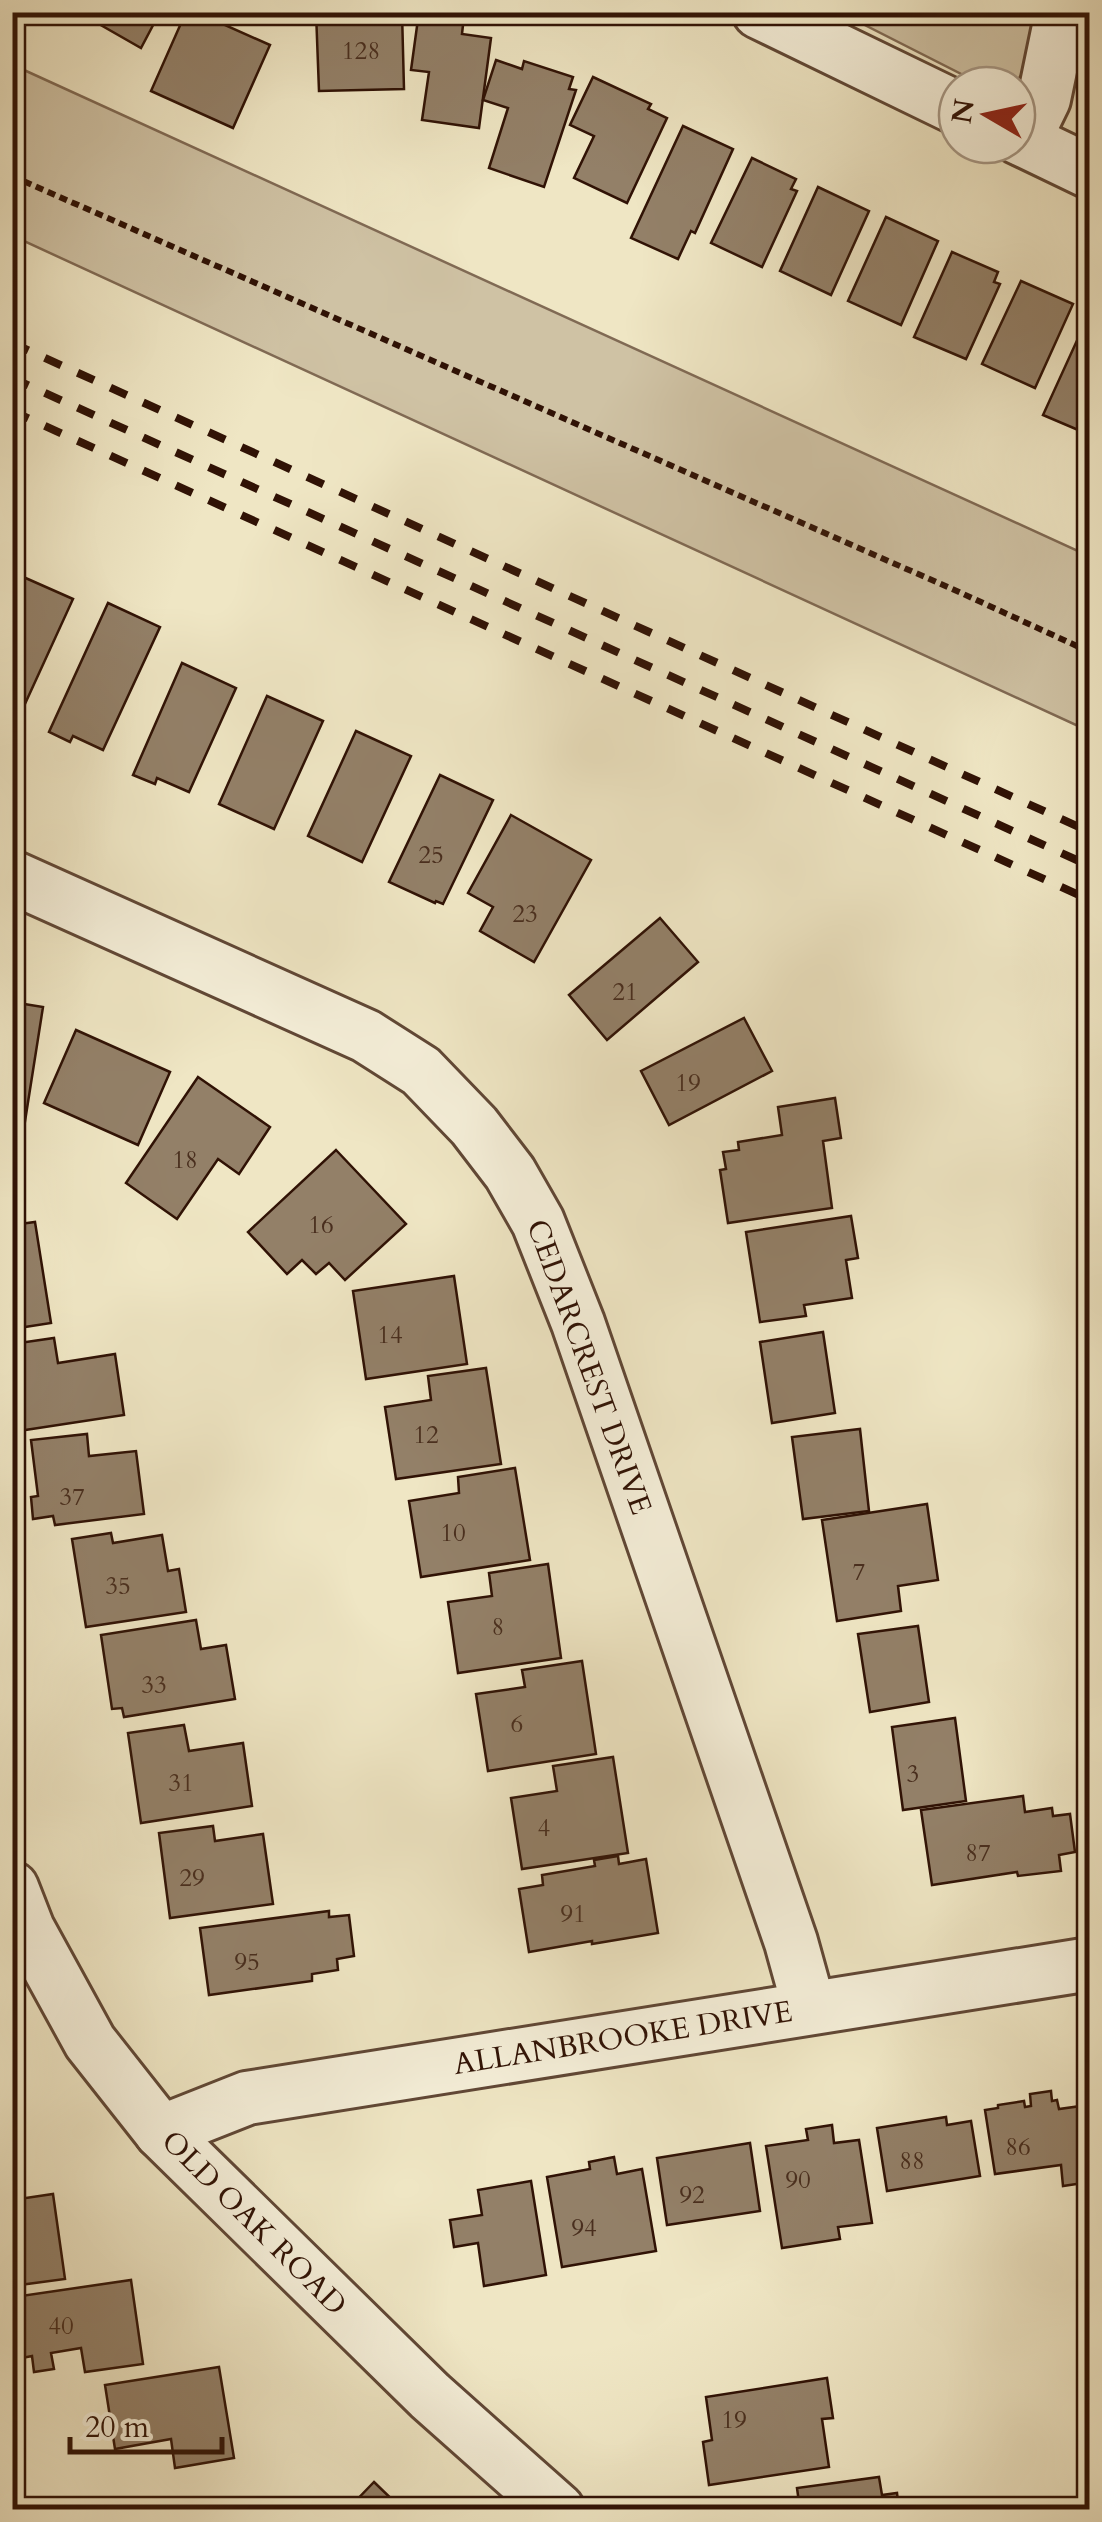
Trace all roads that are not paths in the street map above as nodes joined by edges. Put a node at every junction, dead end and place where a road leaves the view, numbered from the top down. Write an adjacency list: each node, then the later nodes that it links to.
1 (759, 12): 3 (street)
2 (1062, 12): 4 (street)
3 (937, 98)
4 (1037, 111)
5 (1037, 146): 6 (street)
6 (1090, 172)
7 (12, 877): 10 (street, CEDARCREST DRIVE)
8 (12, 1888): 11 (street, OLD OAK ROAD)
9 (1090, 1964): 10 (street, ALLANBROOKE DRIVE)
10 (810, 2008): 11 (street, ALLANBROOKE DRIVE)
11 (161, 2132): 12 (street, OLD OAK ROAD)
12 (558, 2510)

